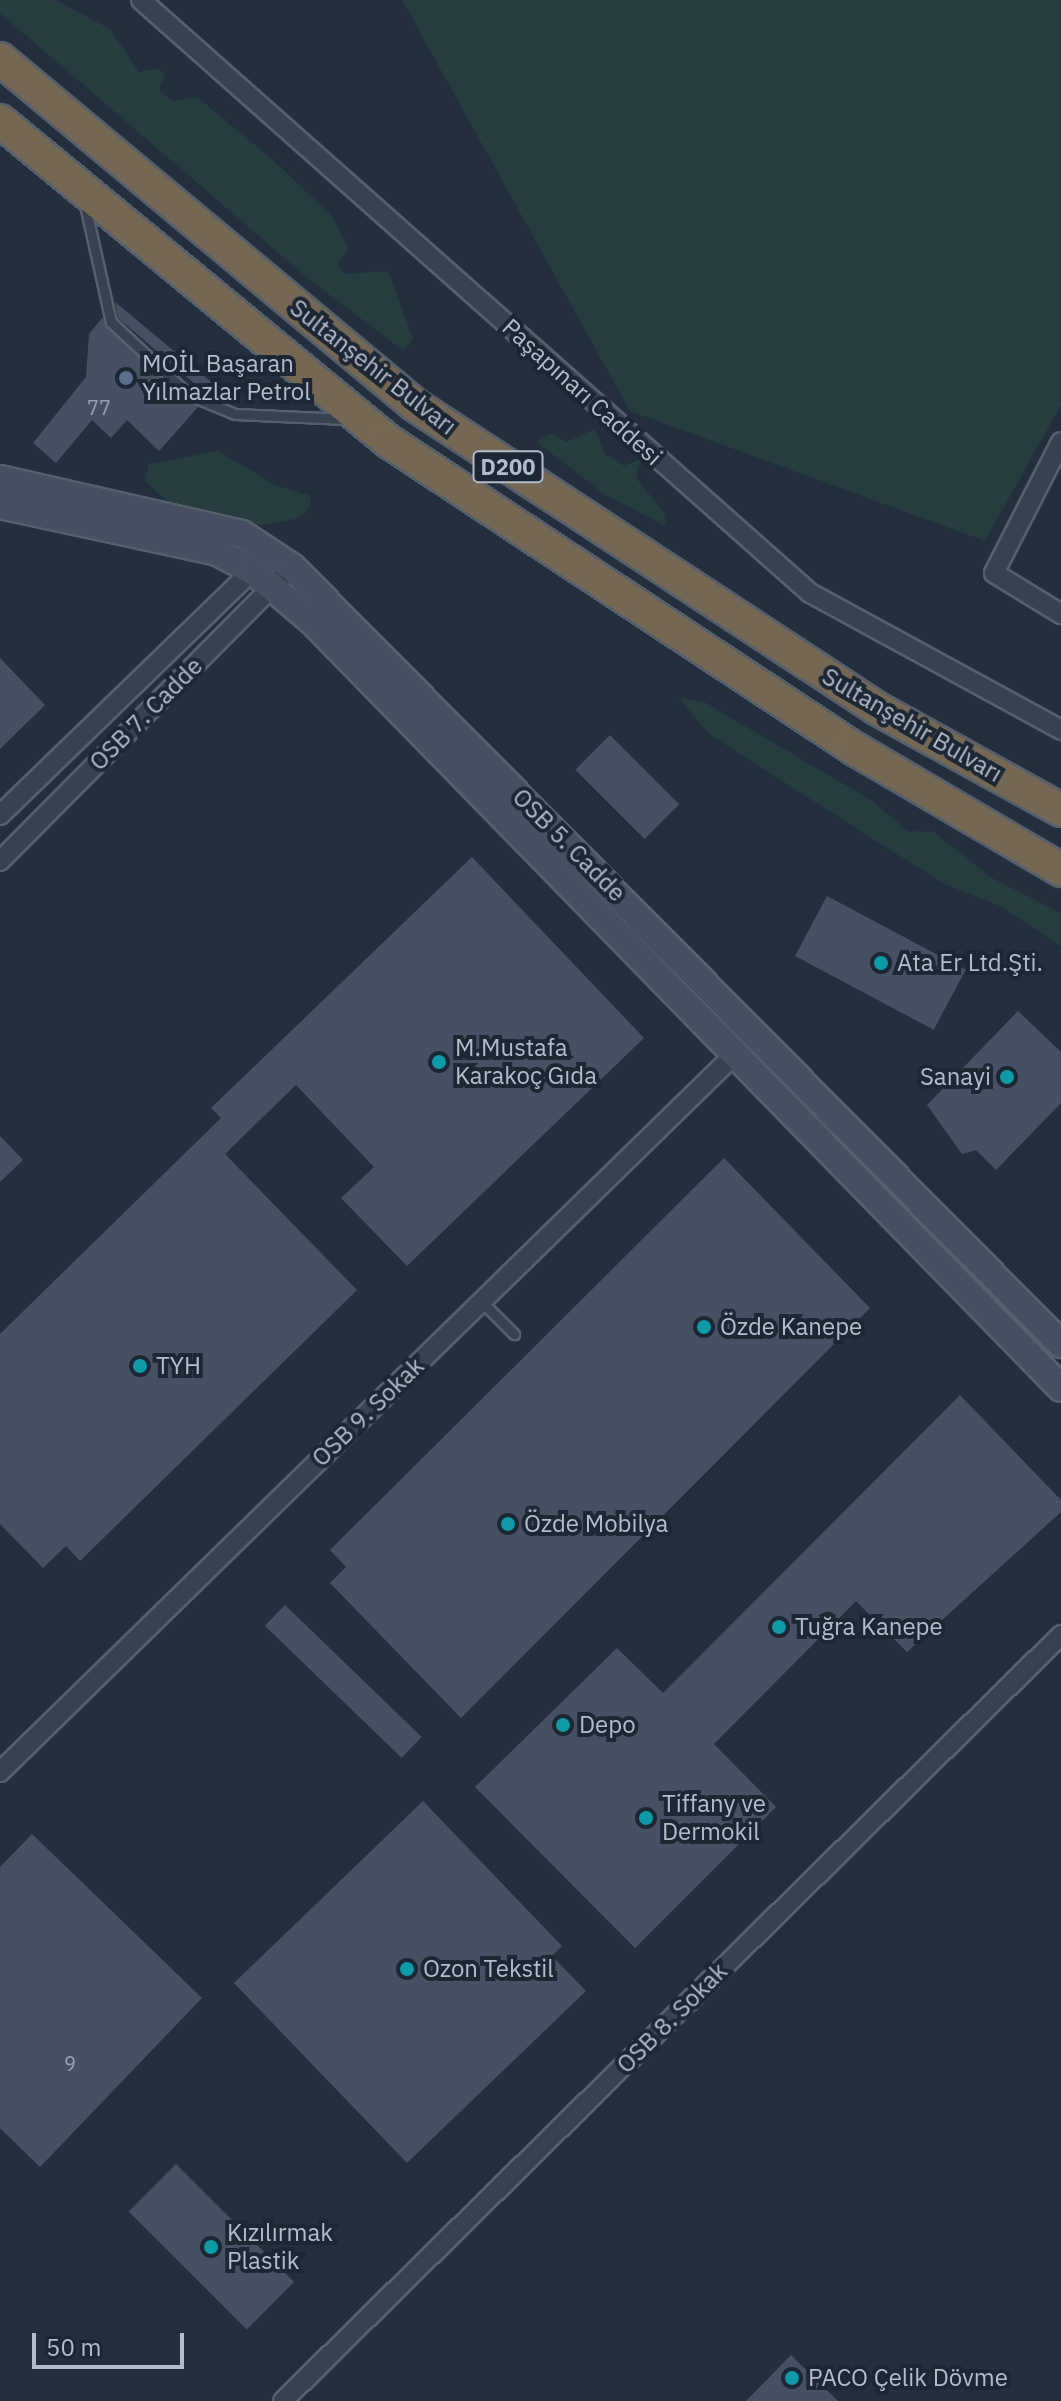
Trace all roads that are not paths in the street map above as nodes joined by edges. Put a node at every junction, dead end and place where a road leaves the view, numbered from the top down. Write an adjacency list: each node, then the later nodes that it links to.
1 (141, 0): 13 (street, Paşapınarı Caddesi)
2 (0, 59): 14 (highway, Sultanşehir Bulvarı / D200)
3 (0, 121): 4 (highway, Sultanşehir Bulvarı / D200)
4 (83, 194): 5 (highway, Sultanşehir Bulvarı / D200); 5 (lane)
5 (361, 419): 17 (highway, Sultanşehir Bulvarı / D200)
6 (1061, 442): 12 (street)
7 (0, 479): 9 (street, OSB 5. Cadde)
8 (0, 505): 11 (street)
9 (271, 551): 10 (street, OSB 5. Cadde); 11 (street, OSB 7. Cadde)
10 (292, 567): 11 (street, OSB 7. Cadde); 21 (street, OSB 5. Cadde)
11 (263, 580): 15 (street, OSB 7. Cadde); 16 (street, OSB 7. Cadde); 18 (street)
12 (1061, 614)
13 (1061, 730)
14 (1061, 810)
15 (0, 815)
16 (0, 861)
17 (1061, 870)
18 (736, 1053): 19 (street, OSB 9. Sokak); 22 (street)
19 (481, 1301): 20 (lane); 24 (street, OSB 9. Sokak)
20 (514, 1334)
21 (1061, 1344)
22 (1061, 1388)
23 (1061, 1635): 25 (street, OSB 8. Sokak)
24 (0, 1772)
25 (283, 2401)

